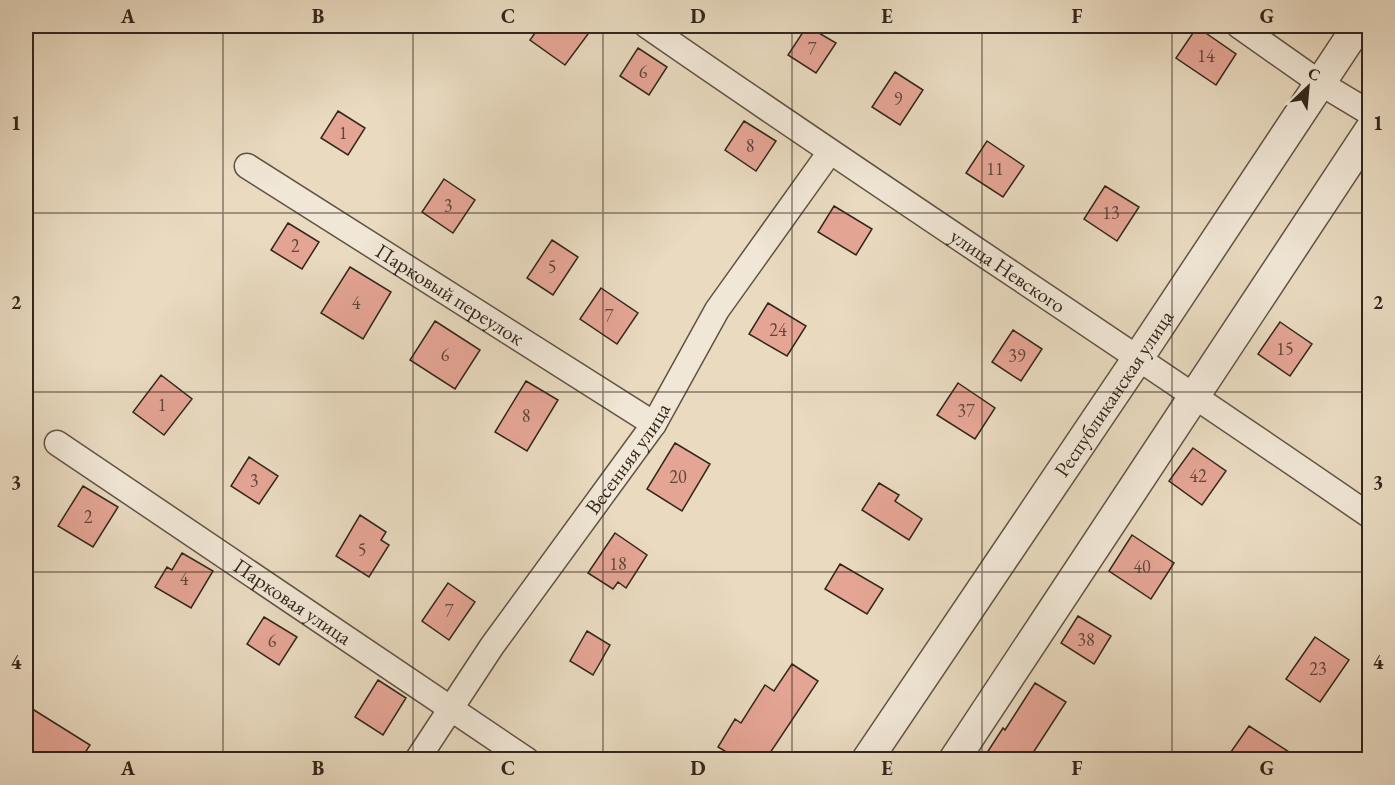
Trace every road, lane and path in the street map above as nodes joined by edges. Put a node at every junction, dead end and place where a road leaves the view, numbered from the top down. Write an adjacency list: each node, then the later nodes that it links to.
1 (647, 26): 7 (street, улица Невского)
2 (1239, 26): 4 (street)
3 (1358, 26): 4 (street, Республиканская улица)
4 (1320, 83): 5 (street); 9 (street, Республиканская улица)
5 (1370, 113)
6 (1370, 130): 10 (street)
7 (830, 152): 9 (street, улица Невского); 11 (street, Весенняя улица)
8 (247, 166): 11 (street, Парковый переулок)
9 (1138, 358): 10 (street, улица Невского); 17 (street, Республиканская улица)
10 (1195, 395): 13 (street, улица Невского); 18 (street)
11 (654, 424): 14 (street, Весенняя улица)
12 (57, 443): 14 (street, Парковая улица)
13 (1370, 516)
14 (451, 709): 15 (street, Весенняя улица); 16 (street, Парковая улица)
15 (417, 759)
16 (527, 759)
17 (867, 759)
18 (954, 759)

